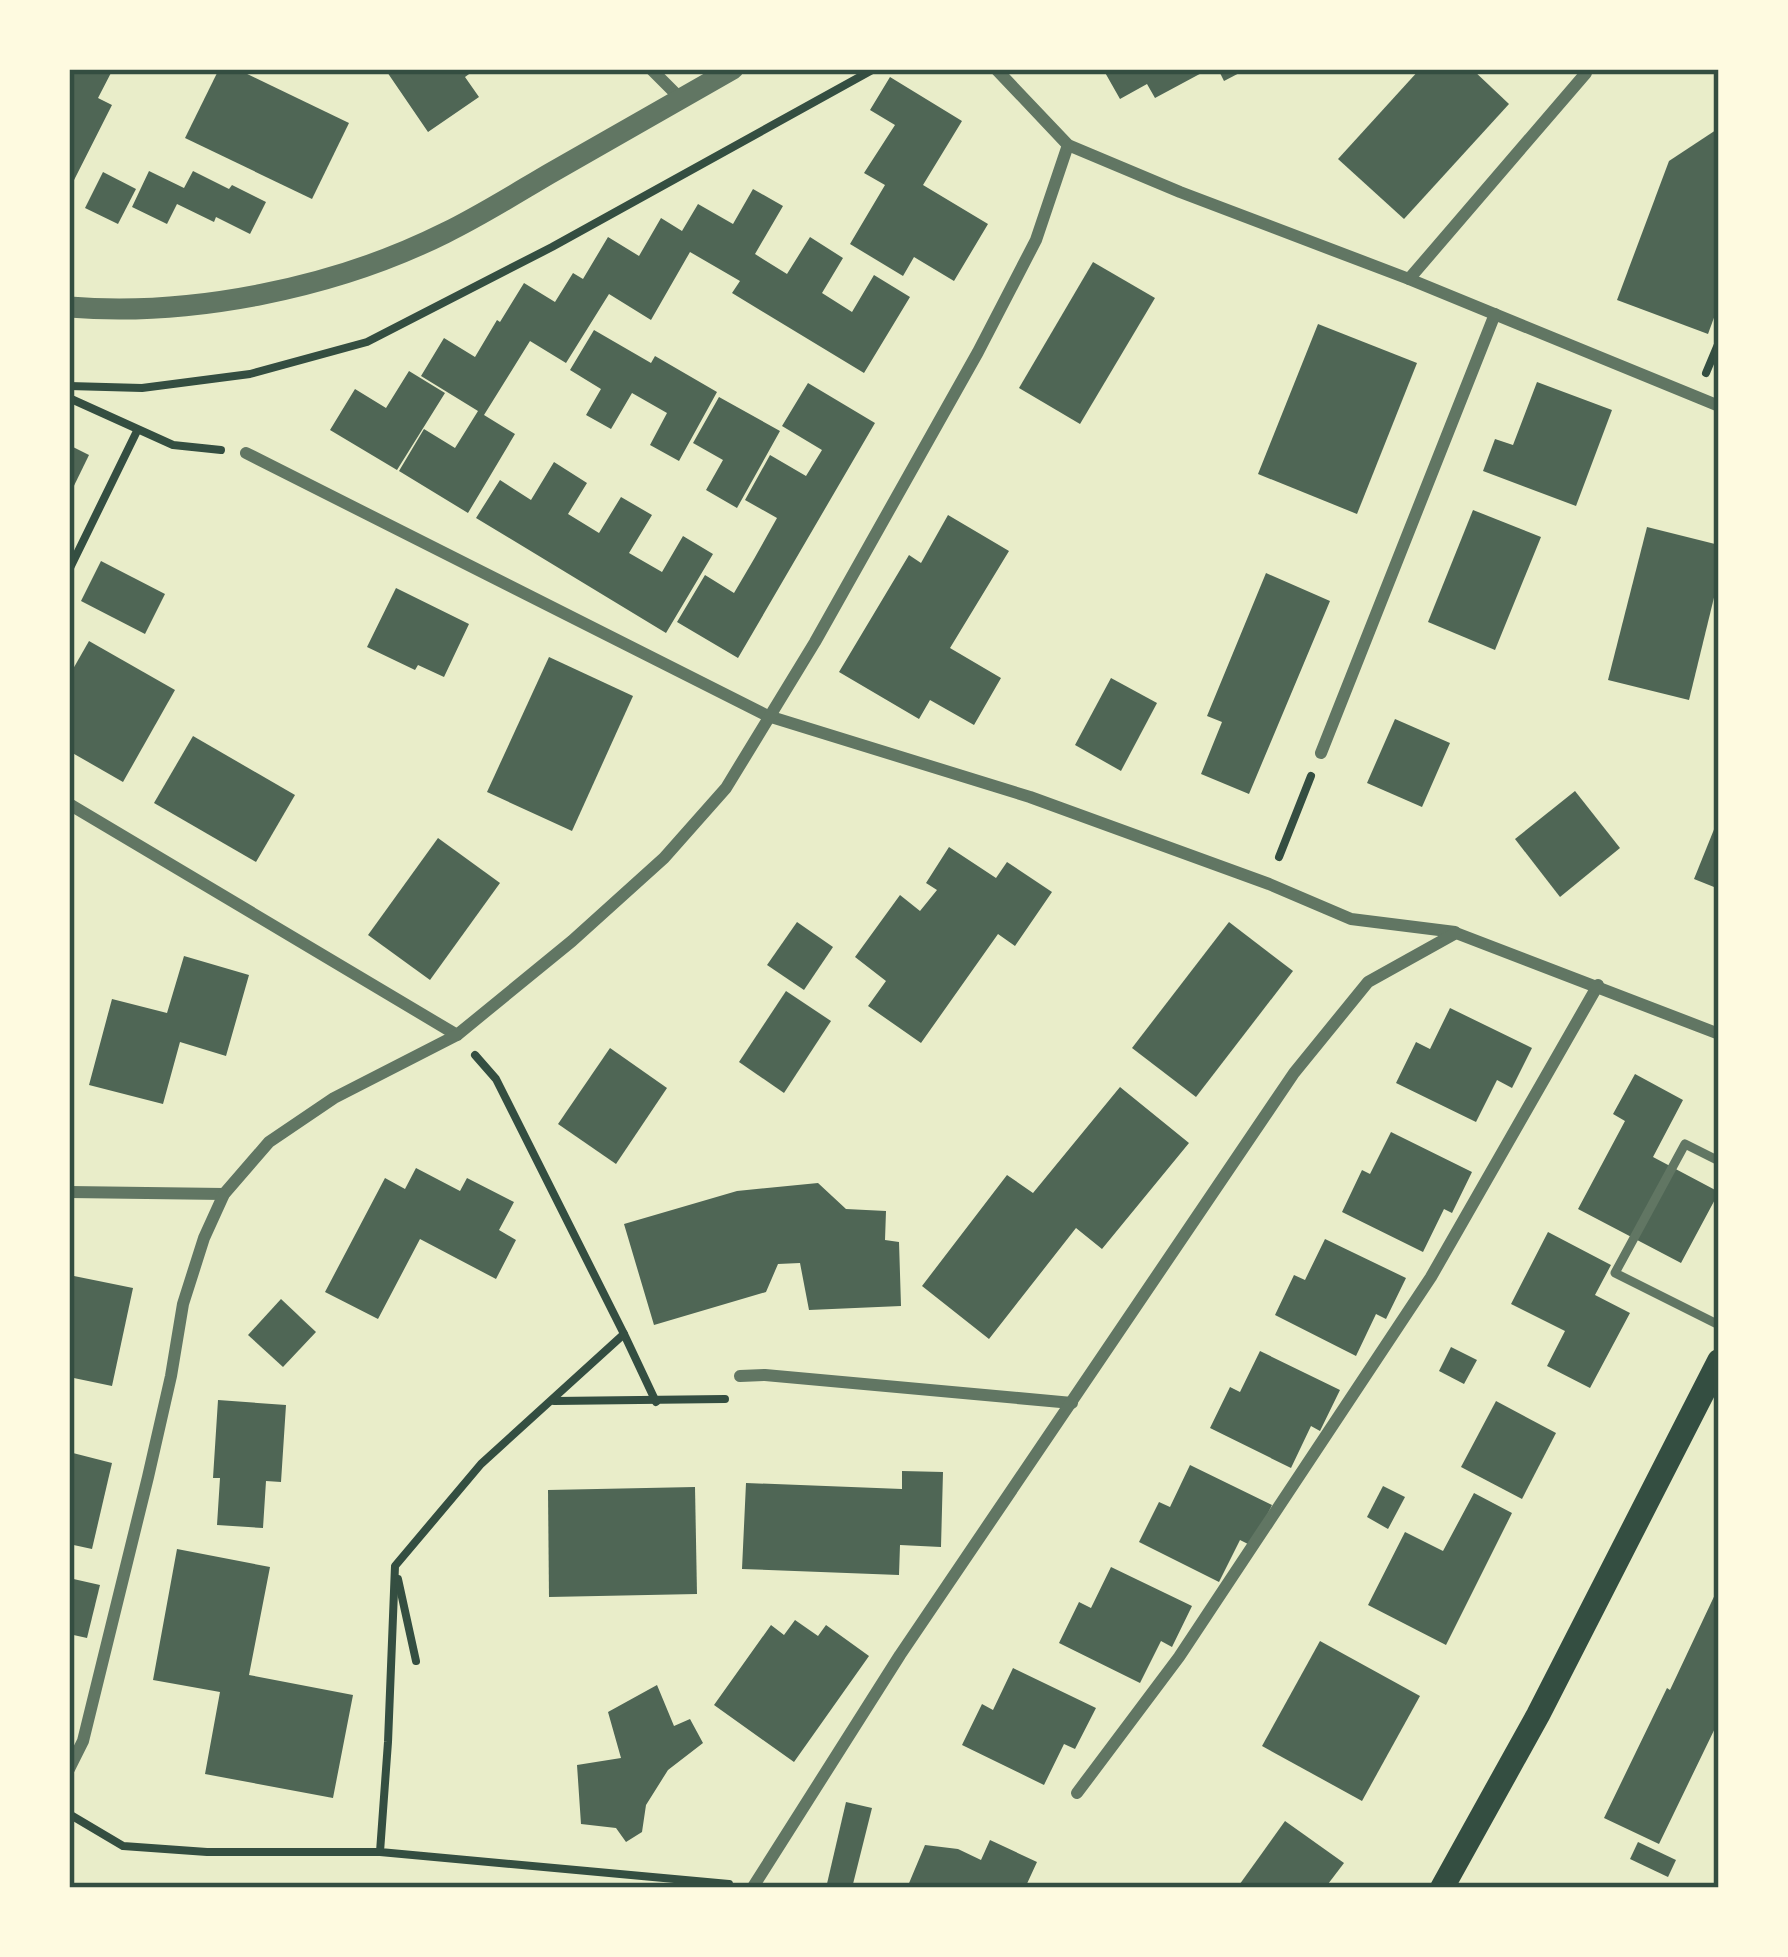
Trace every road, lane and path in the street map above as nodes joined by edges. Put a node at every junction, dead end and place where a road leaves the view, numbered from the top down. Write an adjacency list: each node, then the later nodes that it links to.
1 (651, 69): 6 (street)
2 (733, 69): 6 (street)
3 (874, 69): 11 (path)
4 (996, 69): 7 (street)
5 (1586, 73): 8 (street)
6 (681, 98): 9 (street)
7 (1069, 145): 8 (street); 17 (street)
8 (1409, 279): 10 (street)
9 (69, 307)
10 (1495, 314): 13 (street); 18 (street)
11 (69, 386)
12 (69, 398): 14 (path)
13 (1719, 406)
14 (136, 430): 15 (path); 16 (path)
15 (246, 452): 17 (street)
16 (69, 570)
17 (768, 716): 21 (street); 25 (street)
18 (1321, 753)
19 (69, 804): 25 (street)
20 (1298, 806): 21 (path)
21 (1270, 884): 22 (street)
22 (1456, 933): 23 (street); 35 (street)
23 (1598, 985): 24 (street); 39 (street)
24 (1719, 1034)
25 (457, 1035): 28 (street); 30 (path)
26 (1719, 1161): 29 (lane)
27 (69, 1192): 28 (street)
28 (224, 1194): 38 (street)
29 (1719, 1325)
30 (624, 1334): 33 (path); 34 (path)
31 (1719, 1361): 43 (main road)
32 (740, 1376): 34 (path); 35 (street)
33 (553, 1401): 34 (path); 36 (path)
34 (656, 1402)
35 (1072, 1402): 42 (street)
36 (395, 1566): 37 (path); 41 (path)
37 (416, 1661)
38 (69, 1769)
39 (1077, 1793)
40 (69, 1814): 41 (path)
41 (380, 1852): 42 (path)
42 (753, 1887)
43 (1442, 1888)

